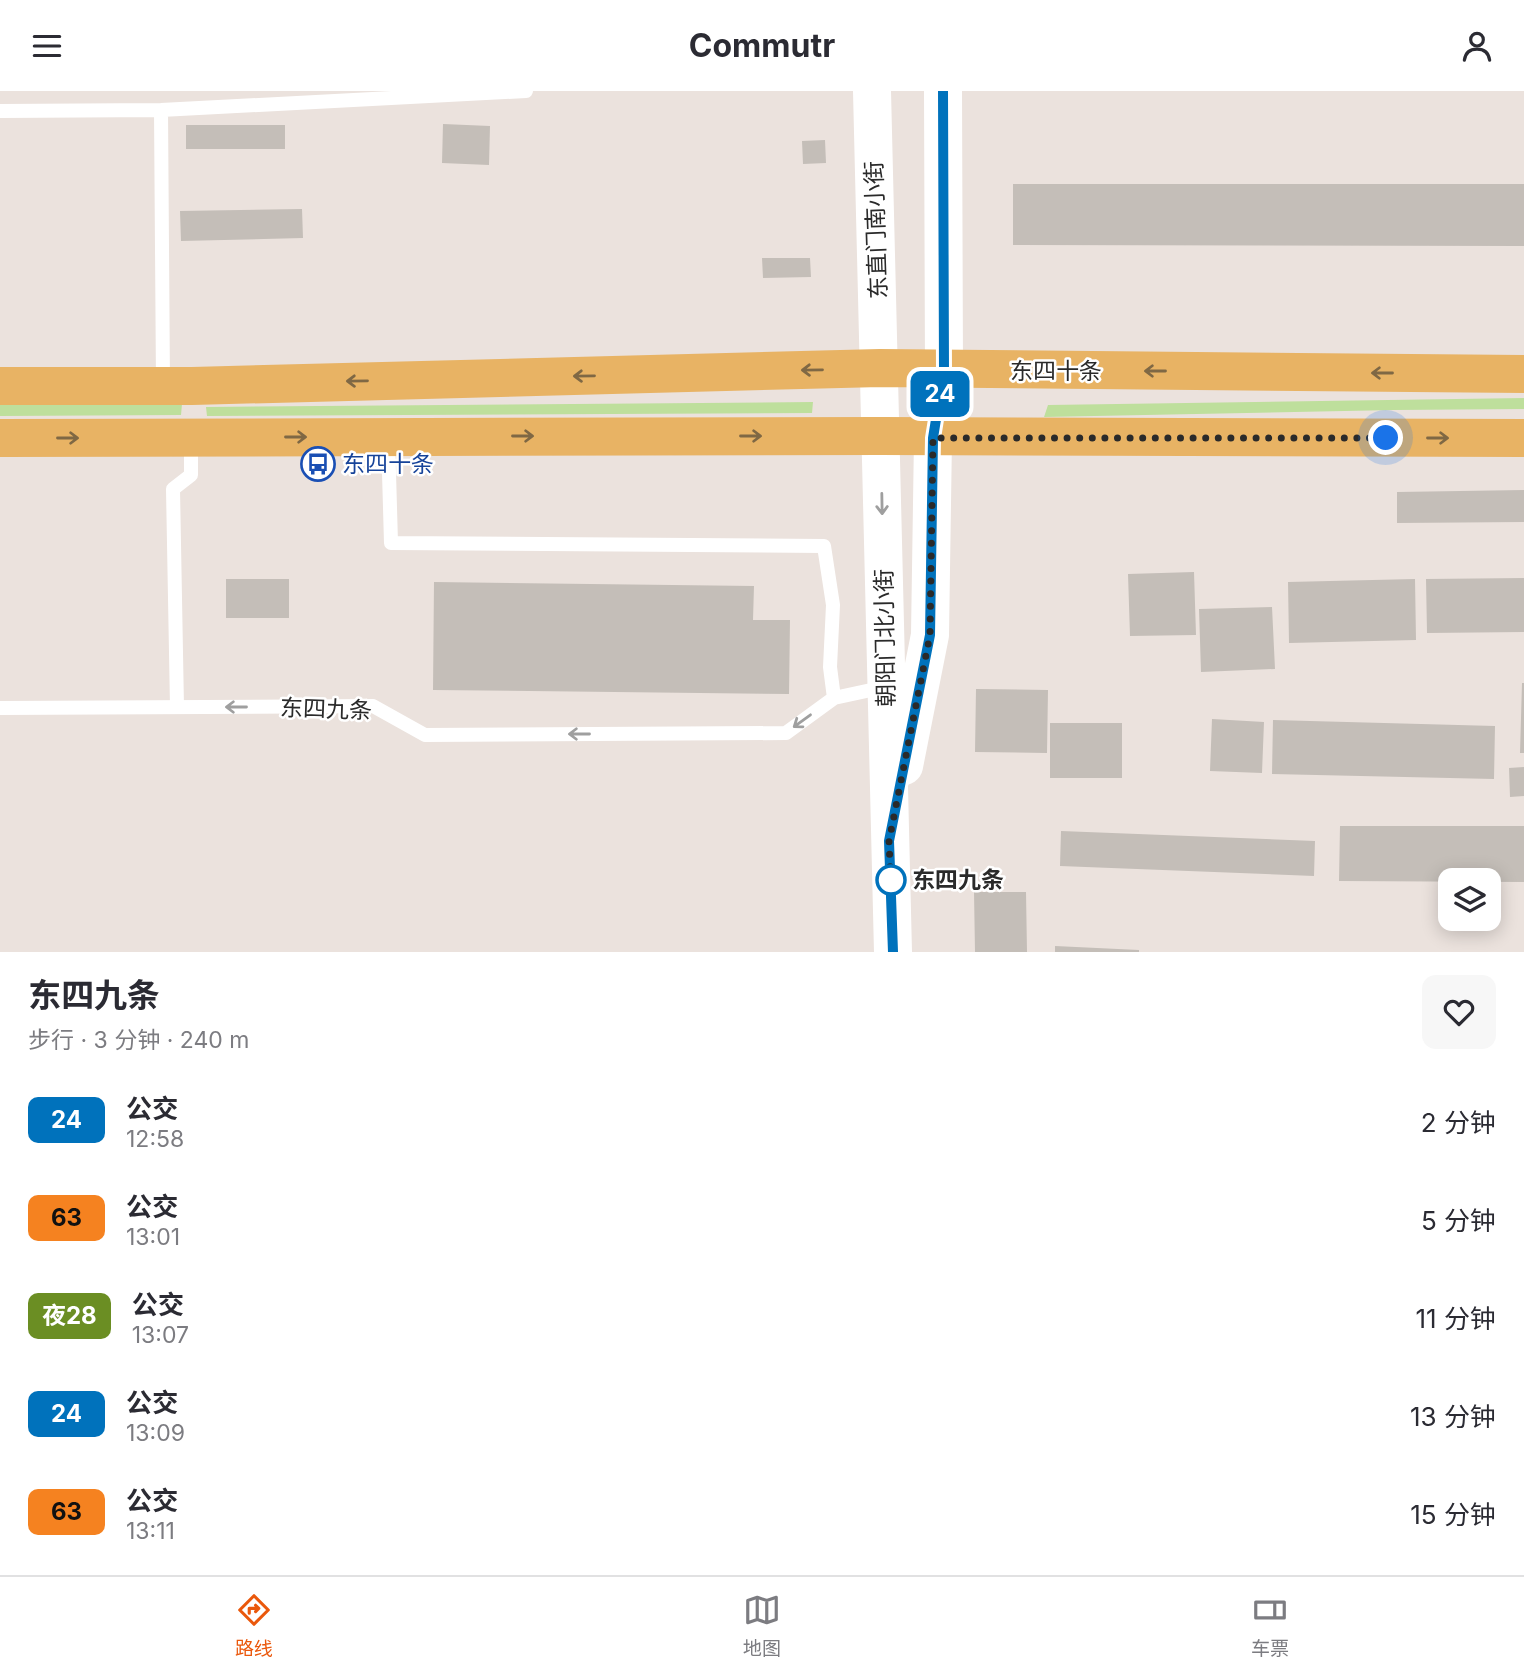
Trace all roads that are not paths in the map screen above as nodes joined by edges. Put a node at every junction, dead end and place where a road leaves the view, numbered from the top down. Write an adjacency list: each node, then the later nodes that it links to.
1 (526, 91): 4 (lane)
2 (872, 91): 6 (main road, 东直门南小街)
3 (943, 91): 7 (main road)
4 (161, 110): 5 (lane); 10 (lane)
5 (0, 111)
6 (880, 368): 7 (main road, 东四十条); 10 (main road, 东四十条, one-way to 10); 12 (main road, 东直门南小街)
7 (944, 370): 8 (main road, 东四十条, one-way to 7); 15 (main road, 朝阳门北小街)
8 (1524, 373)
9 (0, 386): 10 (main road, 东四十条)
10 (163, 386)
11 (388, 436): 12 (main road, one-way to 12); 13 (main road, one-way to 11); 18 (lane)
12 (880, 436): 15 (main road); 17 (main road, 朝阳门北小街, one-way to 17)
13 (191, 437): 14 (main road, one-way to 13); 19 (lane)
14 (0, 438)
15 (933, 438): 16 (main road, one-way to 16); 21 (main road, 朝阳门北小街)
16 (1524, 438)
17 (886, 687): 18 (lane, 东四九条); 21 (main road, 朝阳门北小街)
18 (834, 698): 19 (lane, 东四九条, one-way to 19)
19 (177, 707): 20 (lane, 东四九条)
20 (0, 708)
21 (889, 841): 22 (main road, 朝阳门北小街)
22 (893, 952)

